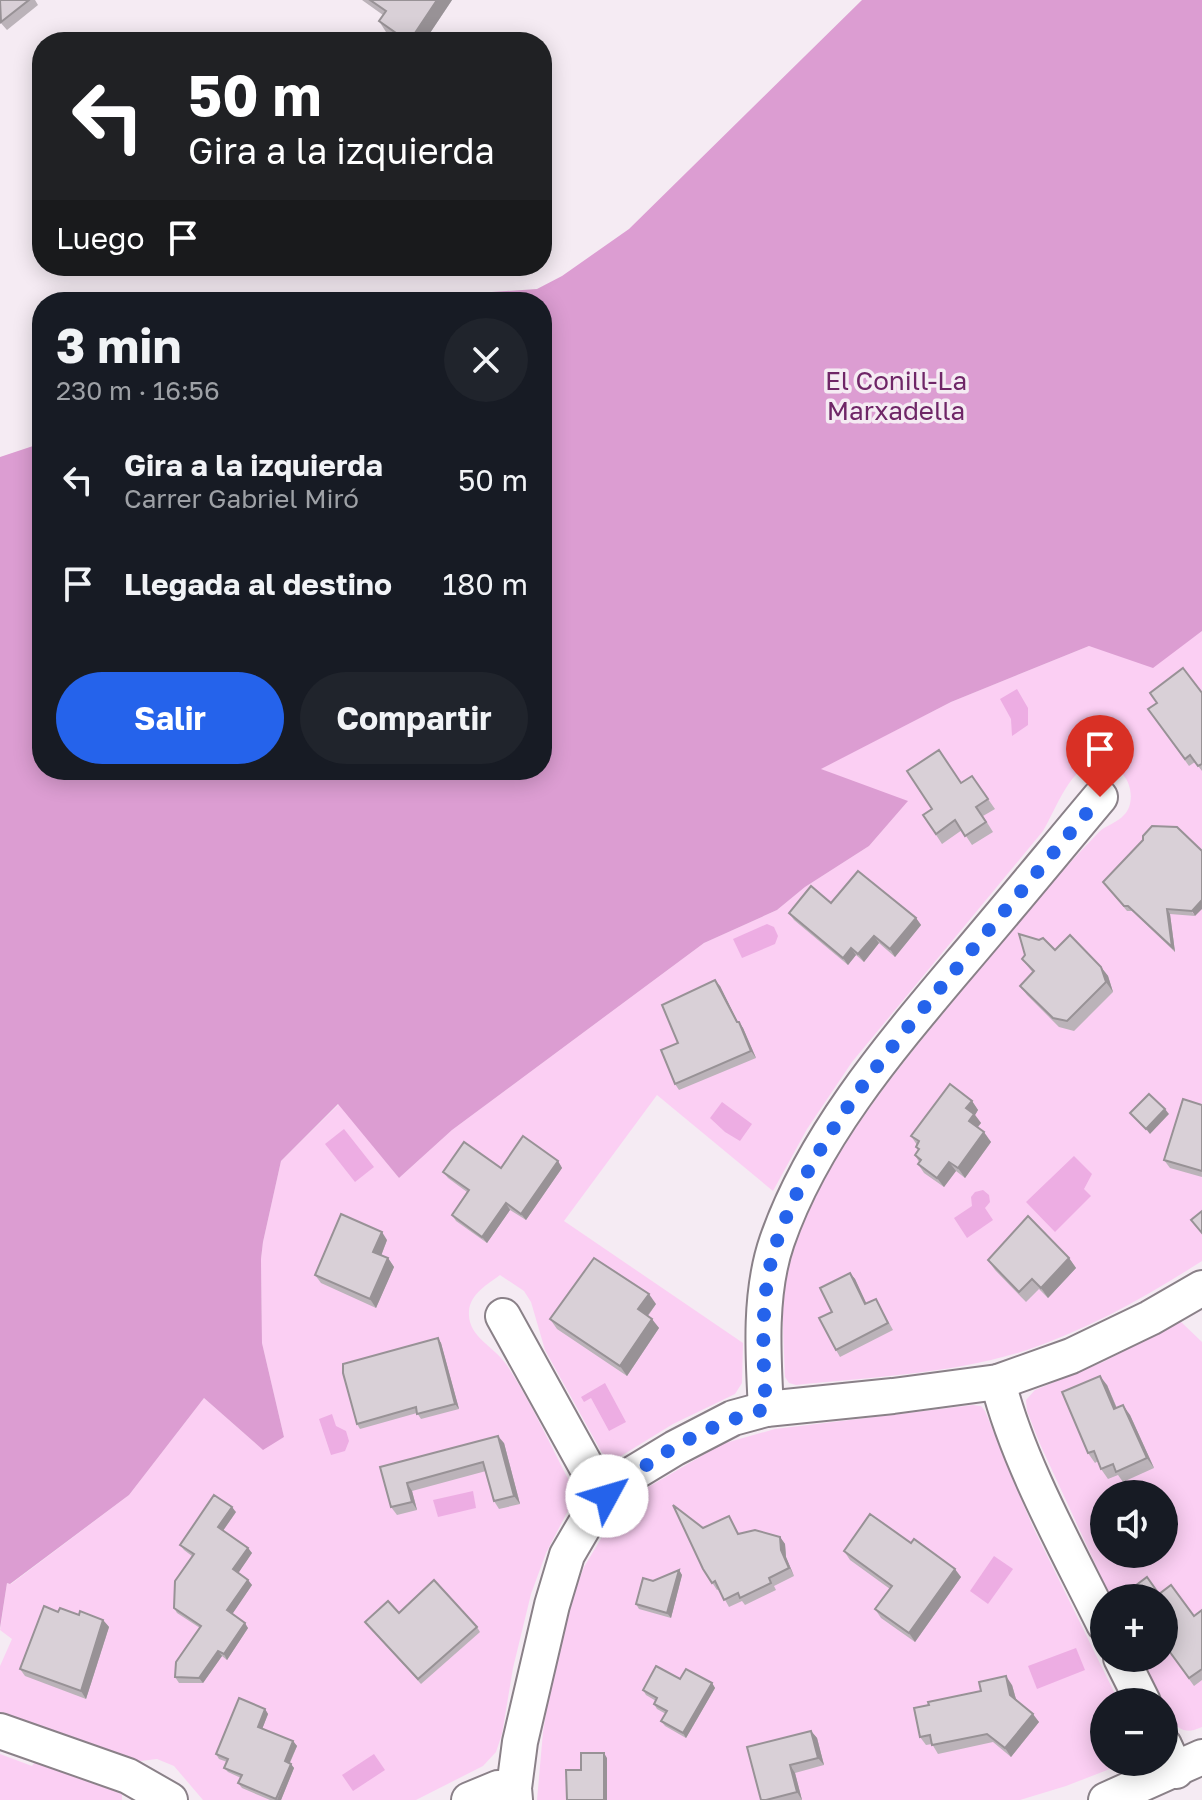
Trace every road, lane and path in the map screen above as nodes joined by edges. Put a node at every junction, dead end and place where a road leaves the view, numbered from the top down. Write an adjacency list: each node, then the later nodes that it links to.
1 (1100, 797): 5 (street)
2 (1202, 1288): 4 (street)
3 (503, 1316): 6 (street)
4 (998, 1382): 5 (street); 7 (street)
5 (766, 1409): 6 (street)
6 (607, 1496): 10 (street)
7 (1090, 1596)
8 (0, 1731): 11 (street)
9 (1181, 1758): 13 (street)
10 (515, 1794): 12 (street)
11 (170, 1800)
12 (469, 1800)
13 (1106, 1800)

